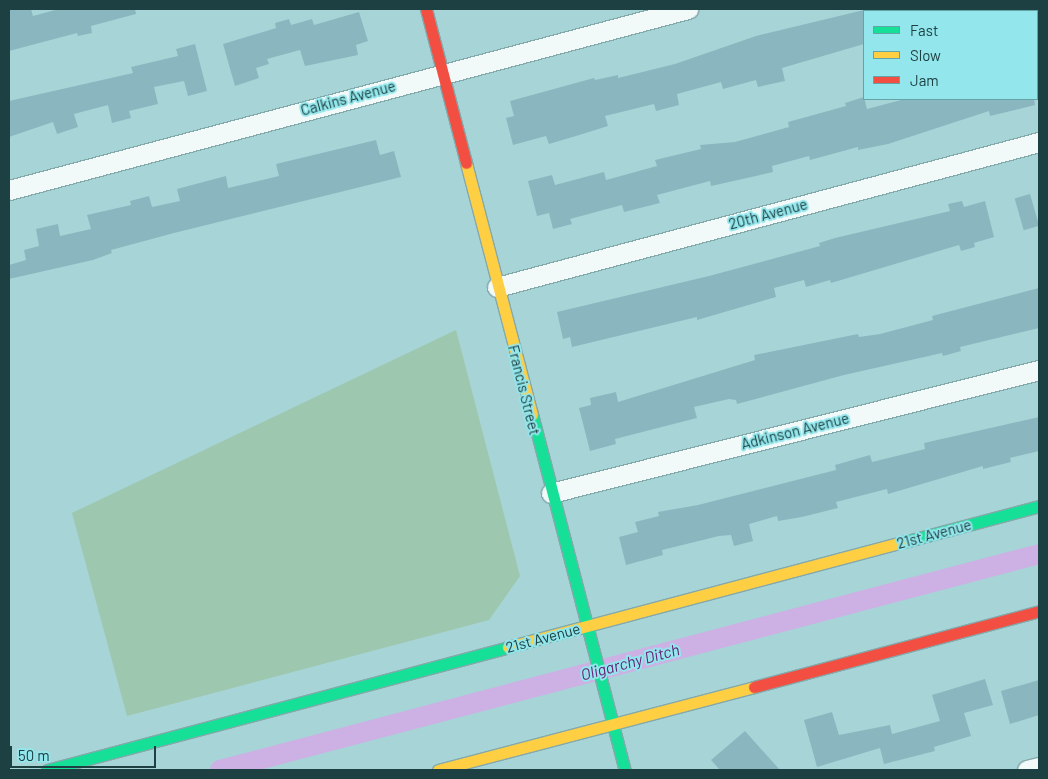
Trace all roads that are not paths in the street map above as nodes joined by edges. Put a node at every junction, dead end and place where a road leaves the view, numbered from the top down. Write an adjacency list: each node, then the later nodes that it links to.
1 (426, 9): 3 (street, Francis Street)
2 (688, 9): 3 (street, Calkins Avenue)
3 (442, 73): 5 (street, Calkins Avenue); 6 (street, Francis Street)
4 (1039, 142): 6 (street, 20th Avenue)
5 (9, 190)
6 (498, 287): 8 (street, Francis Street)
7 (1039, 370): 8 (street, Adkinson Avenue)
8 (551, 493): 11 (street, Francis Street)
9 (1039, 506): 11 (street, 21st Avenue)
10 (1039, 611): 12 (street)
11 (585, 627): 12 (street, Francis Street); 15 (street, 21st Avenue)
12 (612, 724): 13 (street); 17 (street, Francis Street)
13 (461, 767): 16 (street)
14 (1039, 767): 18 (street)
15 (47, 770)
16 (438, 770)
17 (625, 770)
18 (1027, 770)

